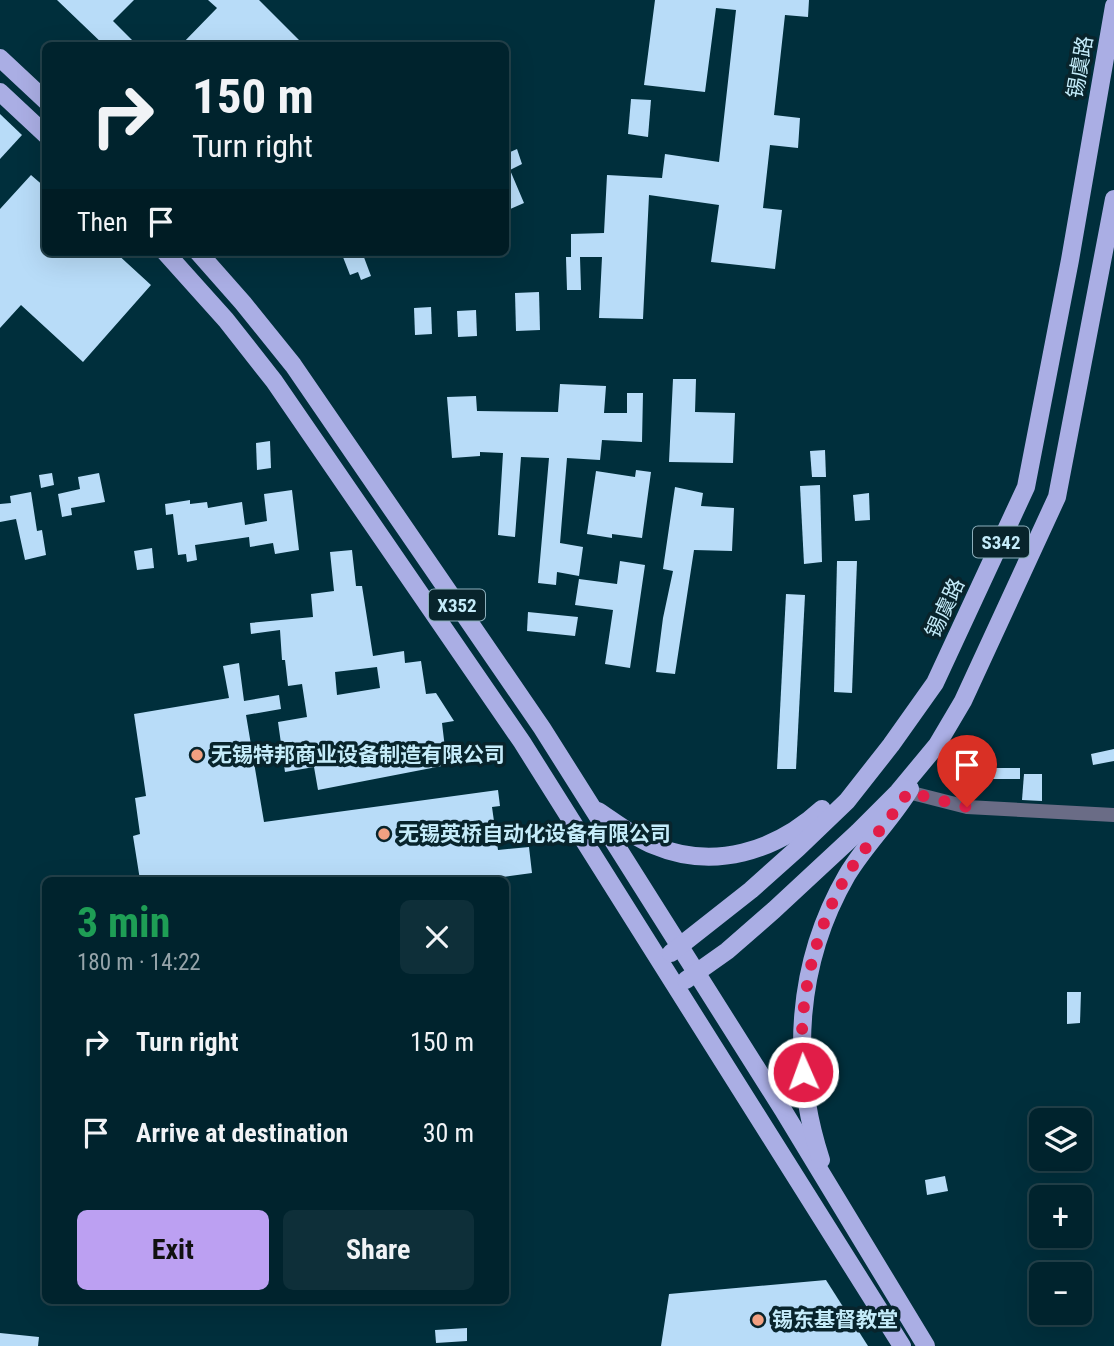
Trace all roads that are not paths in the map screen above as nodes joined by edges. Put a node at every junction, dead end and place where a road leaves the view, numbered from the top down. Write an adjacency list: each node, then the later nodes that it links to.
1 (1114, 6): 9 (main road, 锡虞路 / S342)
2 (0, 58): 4 (main road)
3 (0, 92): 5 (main road)
4 (42, 98)
5 (42, 131)
6 (1114, 199): 10 (main road, S342)
7 (169, 256): 15 (main road, X352)
8 (202, 256): 12 (main road, X352)
9 (891, 745): 12 (main road); 14 (main road, 锡虞路 / S342)
10 (937, 745): 11 (main road); 16 (main road, S342)
11 (908, 792): 13 (street); 18 (main road)
12 (591, 806): 14 (main road, X352)
13 (1114, 815)
14 (679, 948): 15 (main road, 锡虞路 / S342); 16 (main road, X352)
15 (660, 960): 17 (main road)
16 (696, 974): 17 (main road); 18 (main road)
17 (675, 986): 19 (main road)
18 (831, 1190): 20 (main road)
19 (902, 1346)
20 (926, 1346)

